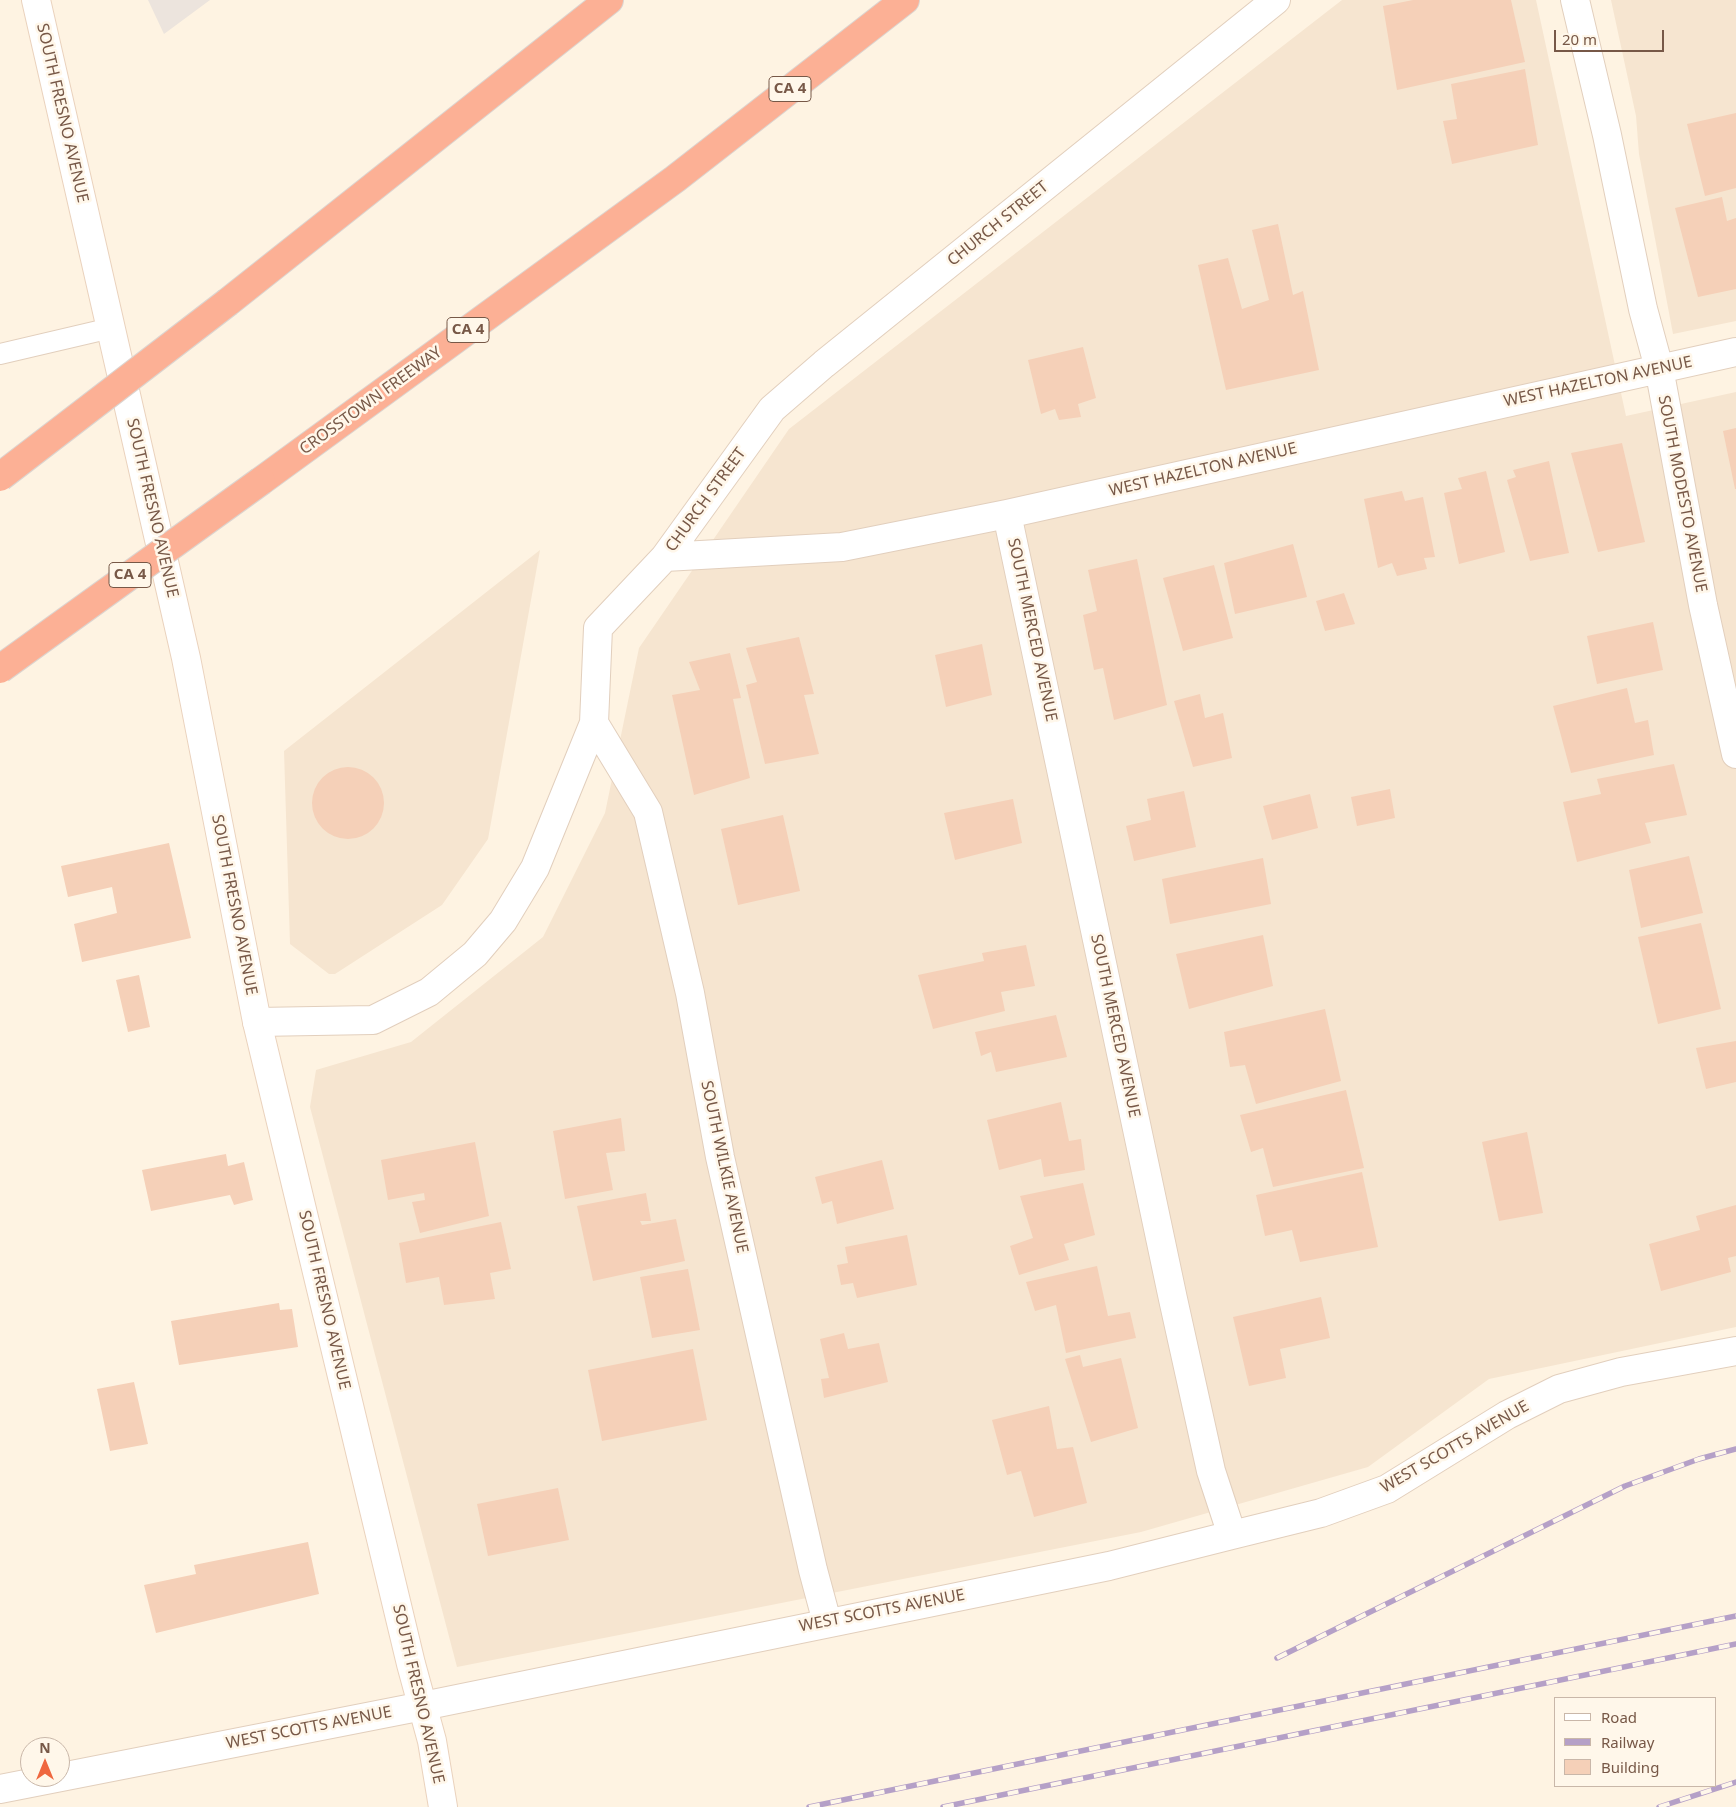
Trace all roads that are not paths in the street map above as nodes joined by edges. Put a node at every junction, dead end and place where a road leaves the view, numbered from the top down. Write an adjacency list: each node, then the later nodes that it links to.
1 (36, 0): 6 (street, SOUTH FRESNO AVENUE)
2 (609, 0): 10 (highway, bridge)
3 (905, 0): 13 (highway, CROSSTOWN FREEWAY / CA 4, bridge)
4 (1276, 0): 12 (street, CHURCH STREET)
5 (1576, 0): 9 (street, SOUTH MODESTO AVENUE)
6 (111, 328): 8 (lane); 16 (street, SOUTH FRESNO AVENUE)
7 (1736, 352): 9 (street, WEST HAZELTON AVENUE)
8 (0, 354)
9 (1659, 368): 11 (street, WEST HAZELTON AVENUE); 15 (street, SOUTH MODESTO AVENUE)
10 (0, 477)
11 (1007, 514): 12 (street, WEST HAZELTON AVENUE); 18 (street, SOUTH MERCED AVENUE)
12 (665, 557): 14 (street, CHURCH STREET)
13 (0, 669)
14 (594, 723): 16 (street, CHURCH STREET); 19 (street, SOUTH WILKIE AVENUE)
15 (1736, 754)
16 (257, 1022): 20 (street, SOUTH FRESNO AVENUE)
17 (1736, 1351): 18 (street, WEST SCOTTS AVENUE)
18 (1232, 1535): 19 (street, WEST SCOTTS AVENUE)
19 (827, 1622): 20 (street, WEST SCOTTS AVENUE)
20 (422, 1706): 21 (street, WEST SCOTTS AVENUE); 22 (street, SOUTH FRESNO AVENUE)
21 (0, 1789)
22 (443, 1807)

